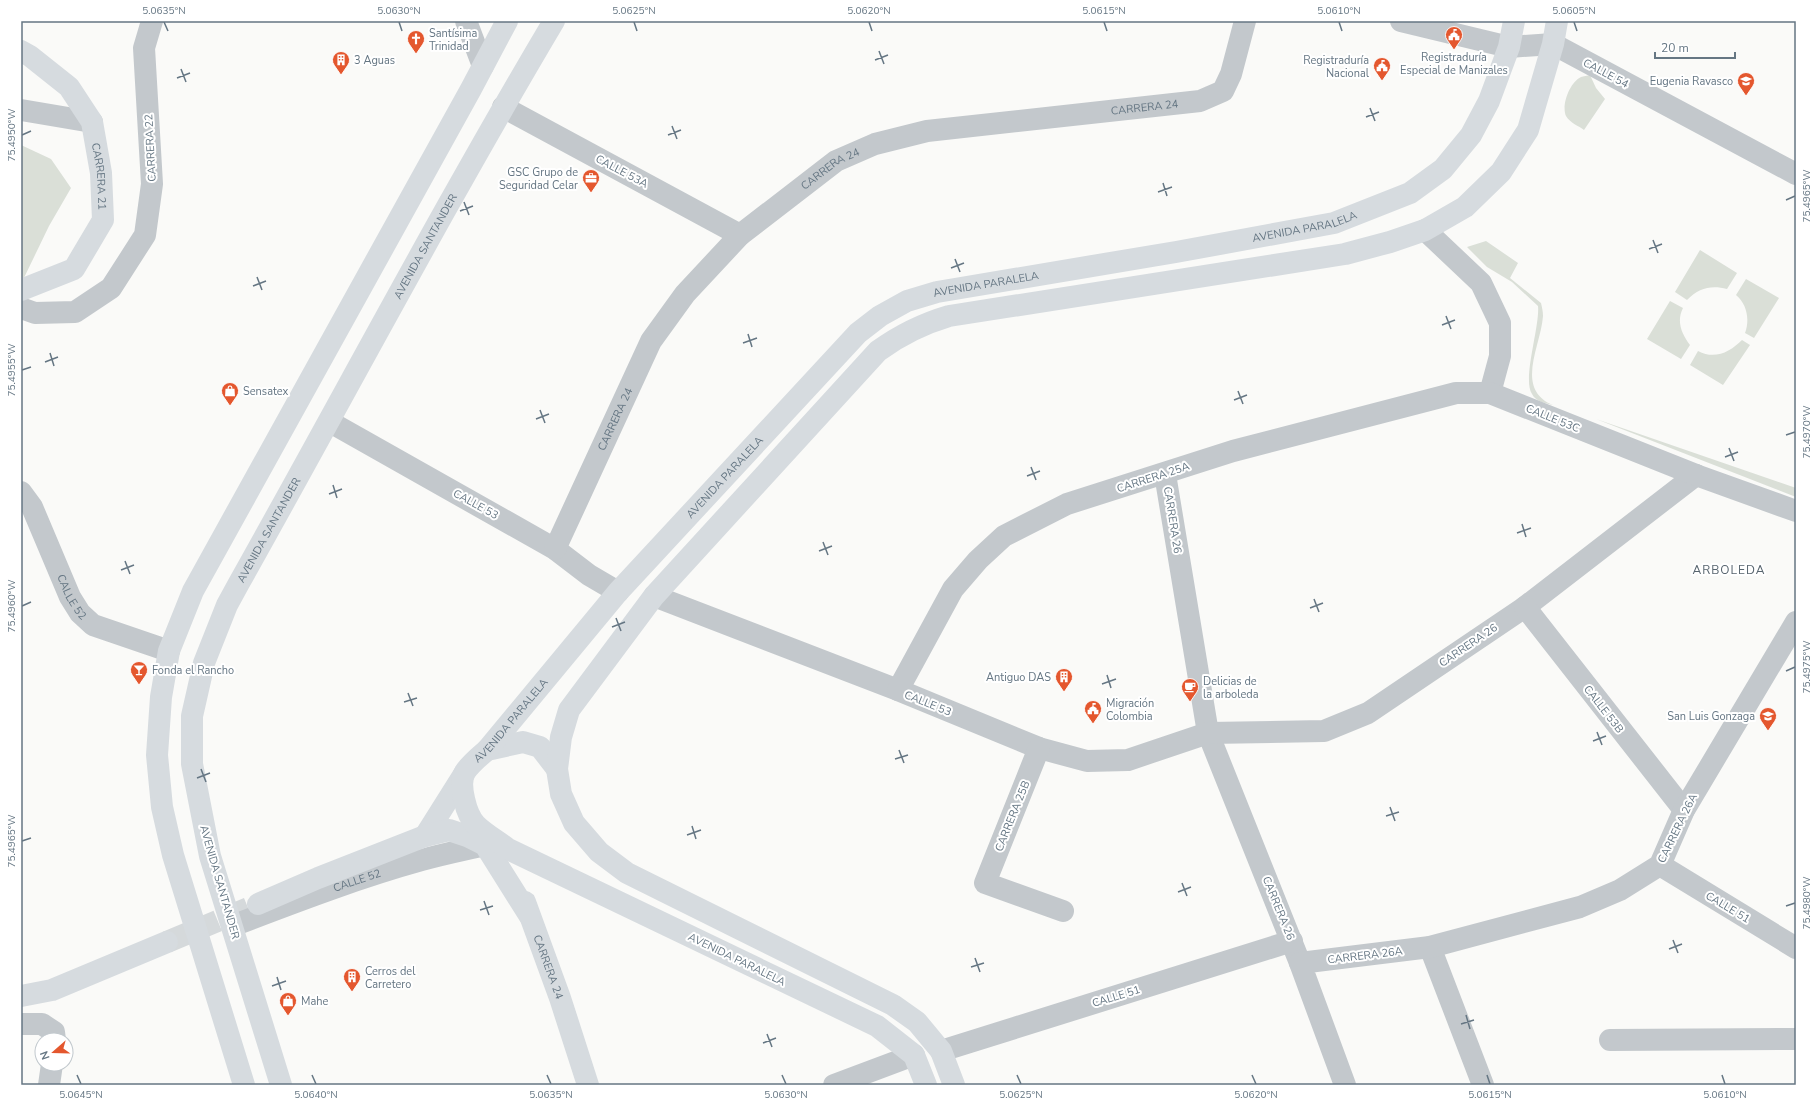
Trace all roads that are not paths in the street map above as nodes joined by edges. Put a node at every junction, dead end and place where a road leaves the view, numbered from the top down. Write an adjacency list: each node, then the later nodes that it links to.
1 (152, 21): 20 (street, CARRERA 22)
2 (466, 21): 12 (street)
3 (507, 21): 12 (main road)
4 (554, 21): 13 (main road, AVENIDA SANTANDER)
5 (1245, 21): 18 (street, CARRERA 24)
6 (1402, 21): 10 (street)
7 (1514, 21): 10 (main road, AVENIDA PARALELA)
8 (1557, 21): 9 (main road)
9 (1553, 44): 10 (street); 16 (street, CALLE 54); 17 (main road)
10 (1509, 48): 28 (main road, AVENIDA PARALELA)
11 (21, 51): 15 (main road, CARRERA 21)
12 (483, 66): 32 (main road)
13 (503, 107): 18 (street, CALLE 53A); 22 (main road, AVENIDA SANTANDER)
14 (21, 110): 15 (street)
15 (92, 122): 19 (main road, CARRERA 21)
16 (1796, 174)
17 (1426, 230): 21 (street); 29 (main road)
18 (740, 236): 27 (street, CARRERA 24)
19 (21, 290)
20 (21, 308)
21 (1490, 393): 23 (street, CARRERA 25A); 24 (street, CALLE 53C)
22 (330, 422): 27 (street, CALLE 53); 47 (main road, AVENIDA SANTANDER)
23 (1165, 474): 33 (street, CARRERA 25A); 34 (street, CARRERA 26)
24 (1696, 475): 26 (street, CALLE 53C); 30 (street, CARRERA 26)
25 (21, 492): 32 (street, CALLE 52)
26 (1796, 511)
27 (554, 549): 28 (street, CALLE 53)
28 (618, 592): 36 (main road, AVENIDA PARALELA)
29 (654, 596): 33 (street, CALLE 53); 37 (main road)
30 (1525, 607): 34 (street, CARRERA 26); 39 (street, CALLE 53B)
31 (1796, 622): 39 (street, CARRERA 26A)
32 (169, 651): 62 (main road)
33 (898, 690): 35 (street, CALLE 53)
34 (1208, 733): 35 (street, CALLE 53); 48 (street, CARRERA 26)
35 (1039, 748): 45 (street, CARRERA 25B)
36 (487, 750): 37 (main road); 38 (main road, AVENIDA PARALELA)
37 (557, 769): 58 (main road)
38 (464, 774): 40 (main road); 42 (main road, AVENIDA PARALELA)
39 (1684, 810): 43 (street, CARRERA 26A)
40 (425, 836): 41 (main road, CALLE 52); 44 (main road, CALLE 52)
41 (485, 845): 46 (main road); 47 (street, CALLE 52)
42 (508, 849): 46 (main road, CARRERA 24); 59 (main road, AVENIDA PARALELA)
43 (1660, 865): 50 (street, CARRERA 26A); 51 (street, CALLE 51)
44 (258, 904)
45 (1064, 911)
46 (529, 915): 64 (main road, CARRERA 24)
47 (232, 926): 63 (main road, AVENIDA SANTANDER)
48 (1292, 941): 52 (street, CARRERA 26); 58 (street, CALLE 51)
49 (167, 942): 53 (main road)
50 (1430, 948): 52 (street, CARRERA 26A); 69 (street)
51 (1796, 948)
52 (1300, 963): 68 (street, CARRERA 26)
53 (21, 996)
54 (21, 1024): 55 (street)
55 (50, 1032)
56 (1796, 1039): 57 (street)
57 (1610, 1040)
58 (940, 1051): 67 (main road)
59 (914, 1055): 65 (street); 66 (main road)
60 (50, 1072): 61 (street)
61 (48, 1085)
62 (244, 1085)
63 (281, 1085)
64 (588, 1085)
65 (834, 1085)
66 (926, 1085)
67 (954, 1085)
68 (1345, 1085)
69 (1483, 1085)

